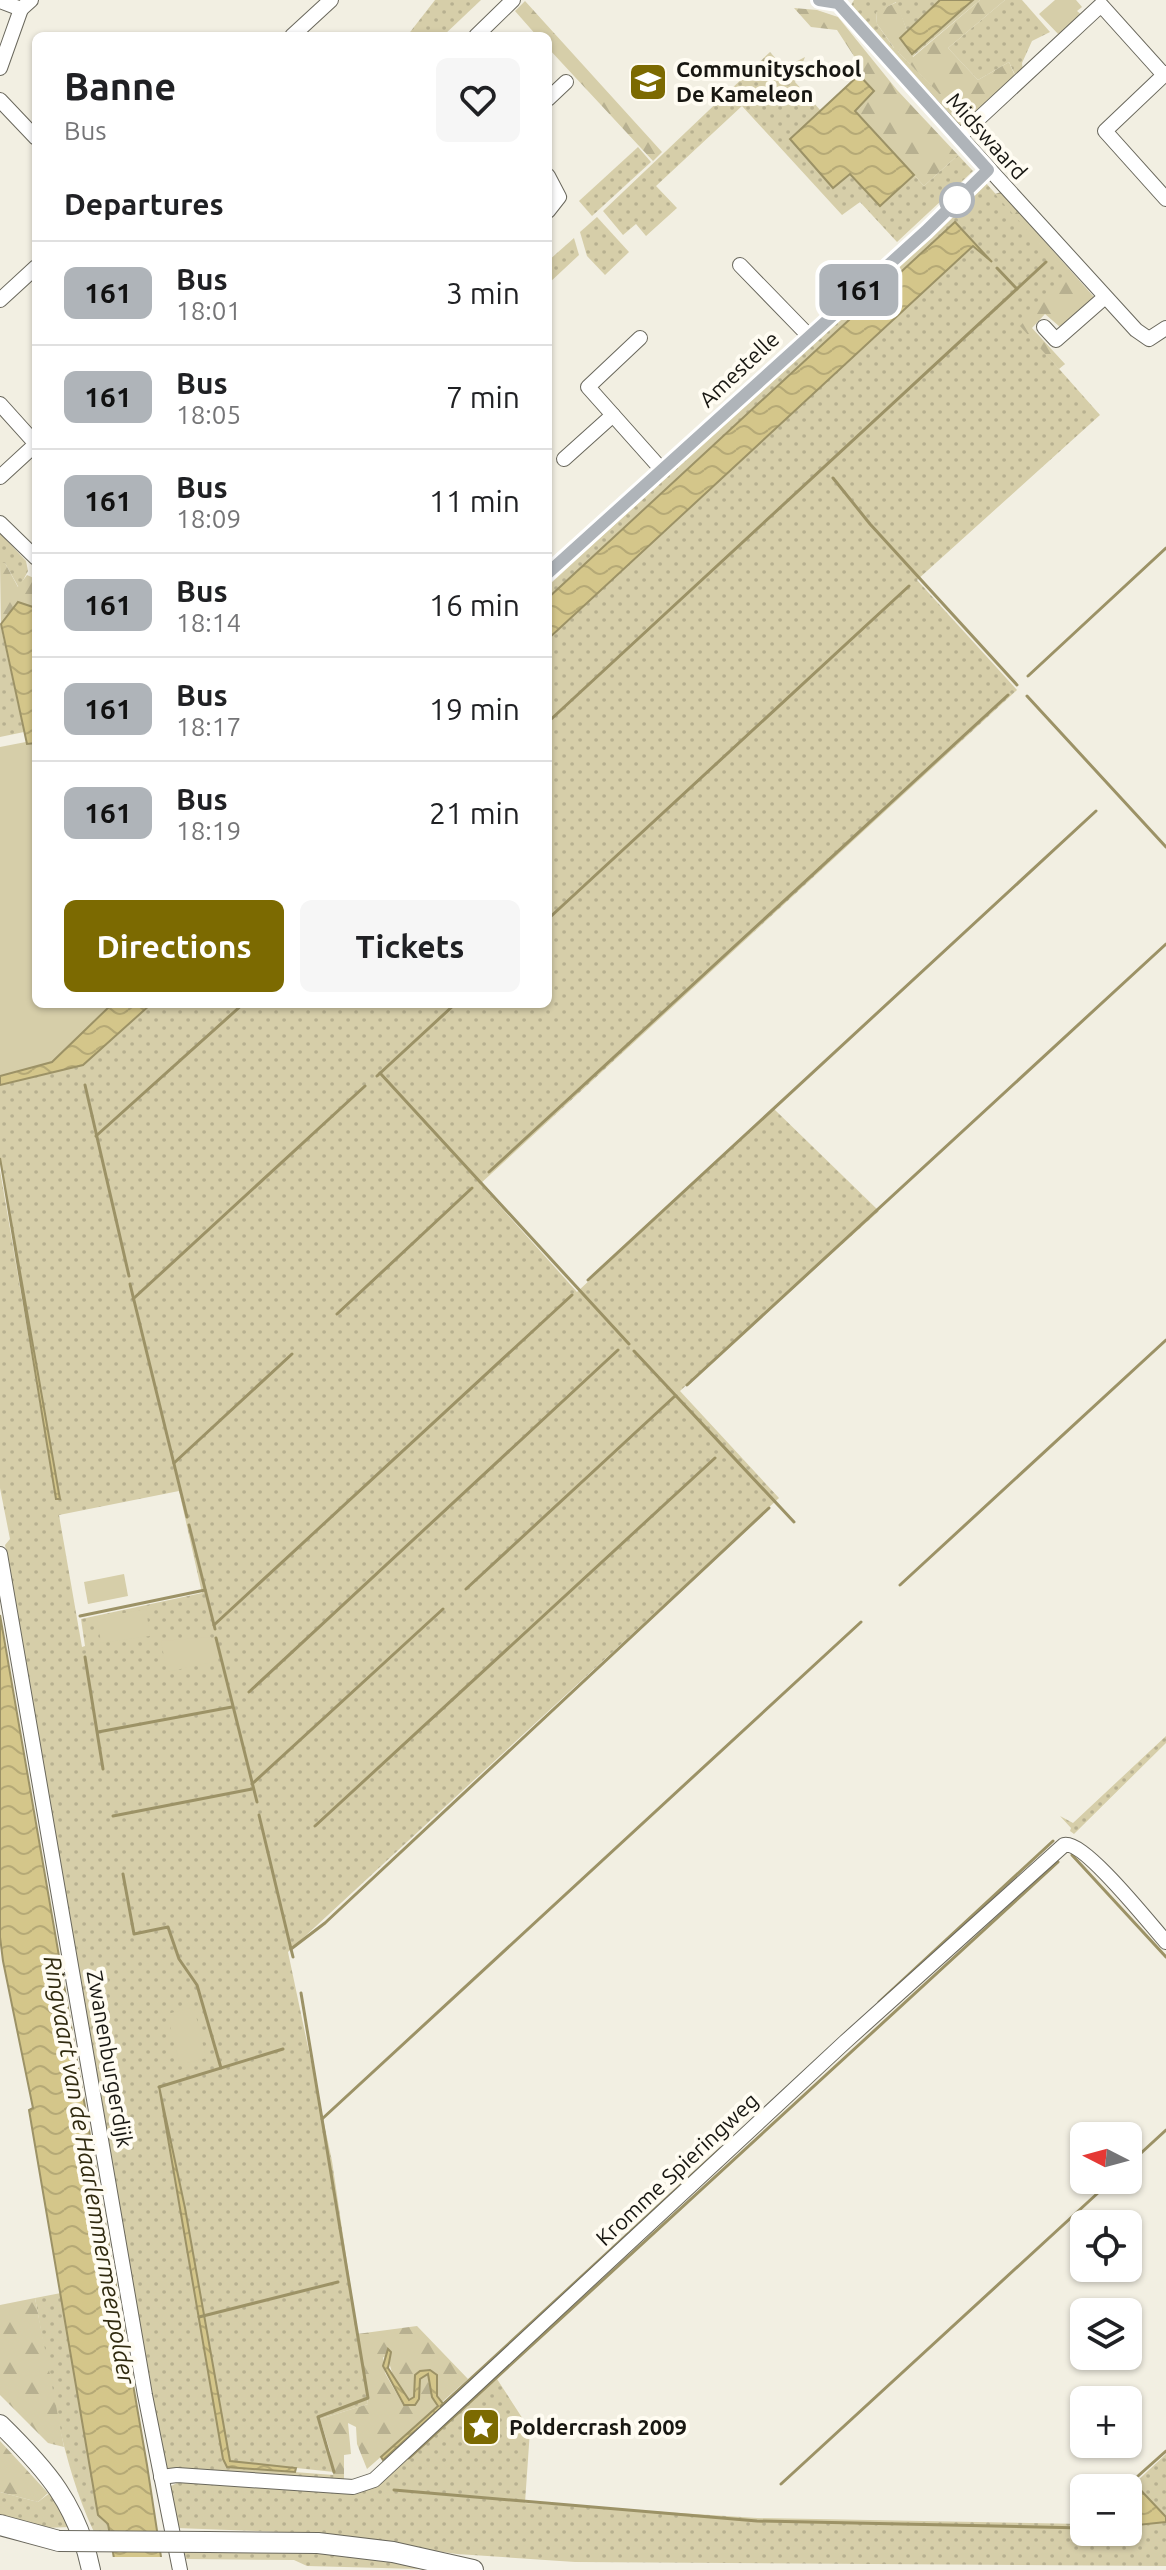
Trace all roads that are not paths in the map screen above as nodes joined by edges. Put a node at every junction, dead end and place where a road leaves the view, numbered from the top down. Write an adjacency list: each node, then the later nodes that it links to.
1 (331, 0): 8 (street)
2 (513, 0): 9 (street)
3 (819, 0): 5 (street)
4 (0, 1): 7 (street)
5 (840, 1): 16 (street, Midswaard)
6 (1098, 3): 11 (street); 16 (street)
7 (26, 4): 10 (street)
8 (296, 32)
9 (480, 32)
10 (0, 68)
11 (1165, 74): 19 (street)
12 (566, 82): 13 (street)
13 (552, 95)
14 (0, 100): 15 (street)
15 (32, 134)
16 (959, 137): 17 (street, Midswaard)
17 (988, 170): 23 (street, Midswaard); 27 (street, Amestelle)
18 (552, 184): 20 (street)
19 (1165, 196)
20 (552, 206)
21 (740, 265): 27 (street)
22 (32, 277): 24 (street)
23 (1105, 297): 25 (street); 26 (street, Midswaard)
24 (0, 300)
25 (1044, 327)
26 (1166, 328)
27 (808, 335): 34 (street, Amestelle)
28 (640, 338): 30 (street)
29 (0, 404): 31 (street)
30 (613, 415): 33 (street); 34 (street)
31 (32, 440)
32 (32, 448): 35 (street)
33 (564, 459)
34 (662, 470): 38 (street, Amestelle)
35 (0, 477)
36 (0, 523): 37 (street)
37 (32, 554)
38 (552, 569)
39 (0, 1554): 42 (street, Zwanenburgerdijk)
40 (1166, 1942): 42 (street, Kromme Spieringweg)
41 (0, 2424): 46 (main road)
42 (161, 2477): 47 (street, Zwanenburgerdijk)
43 (0, 2525): 45 (highway)
44 (0, 2535): 45 (highway)
45 (59, 2541): 48 (highway, bridge)
46 (91, 2570)
47 (180, 2570)
48 (473, 2570)

